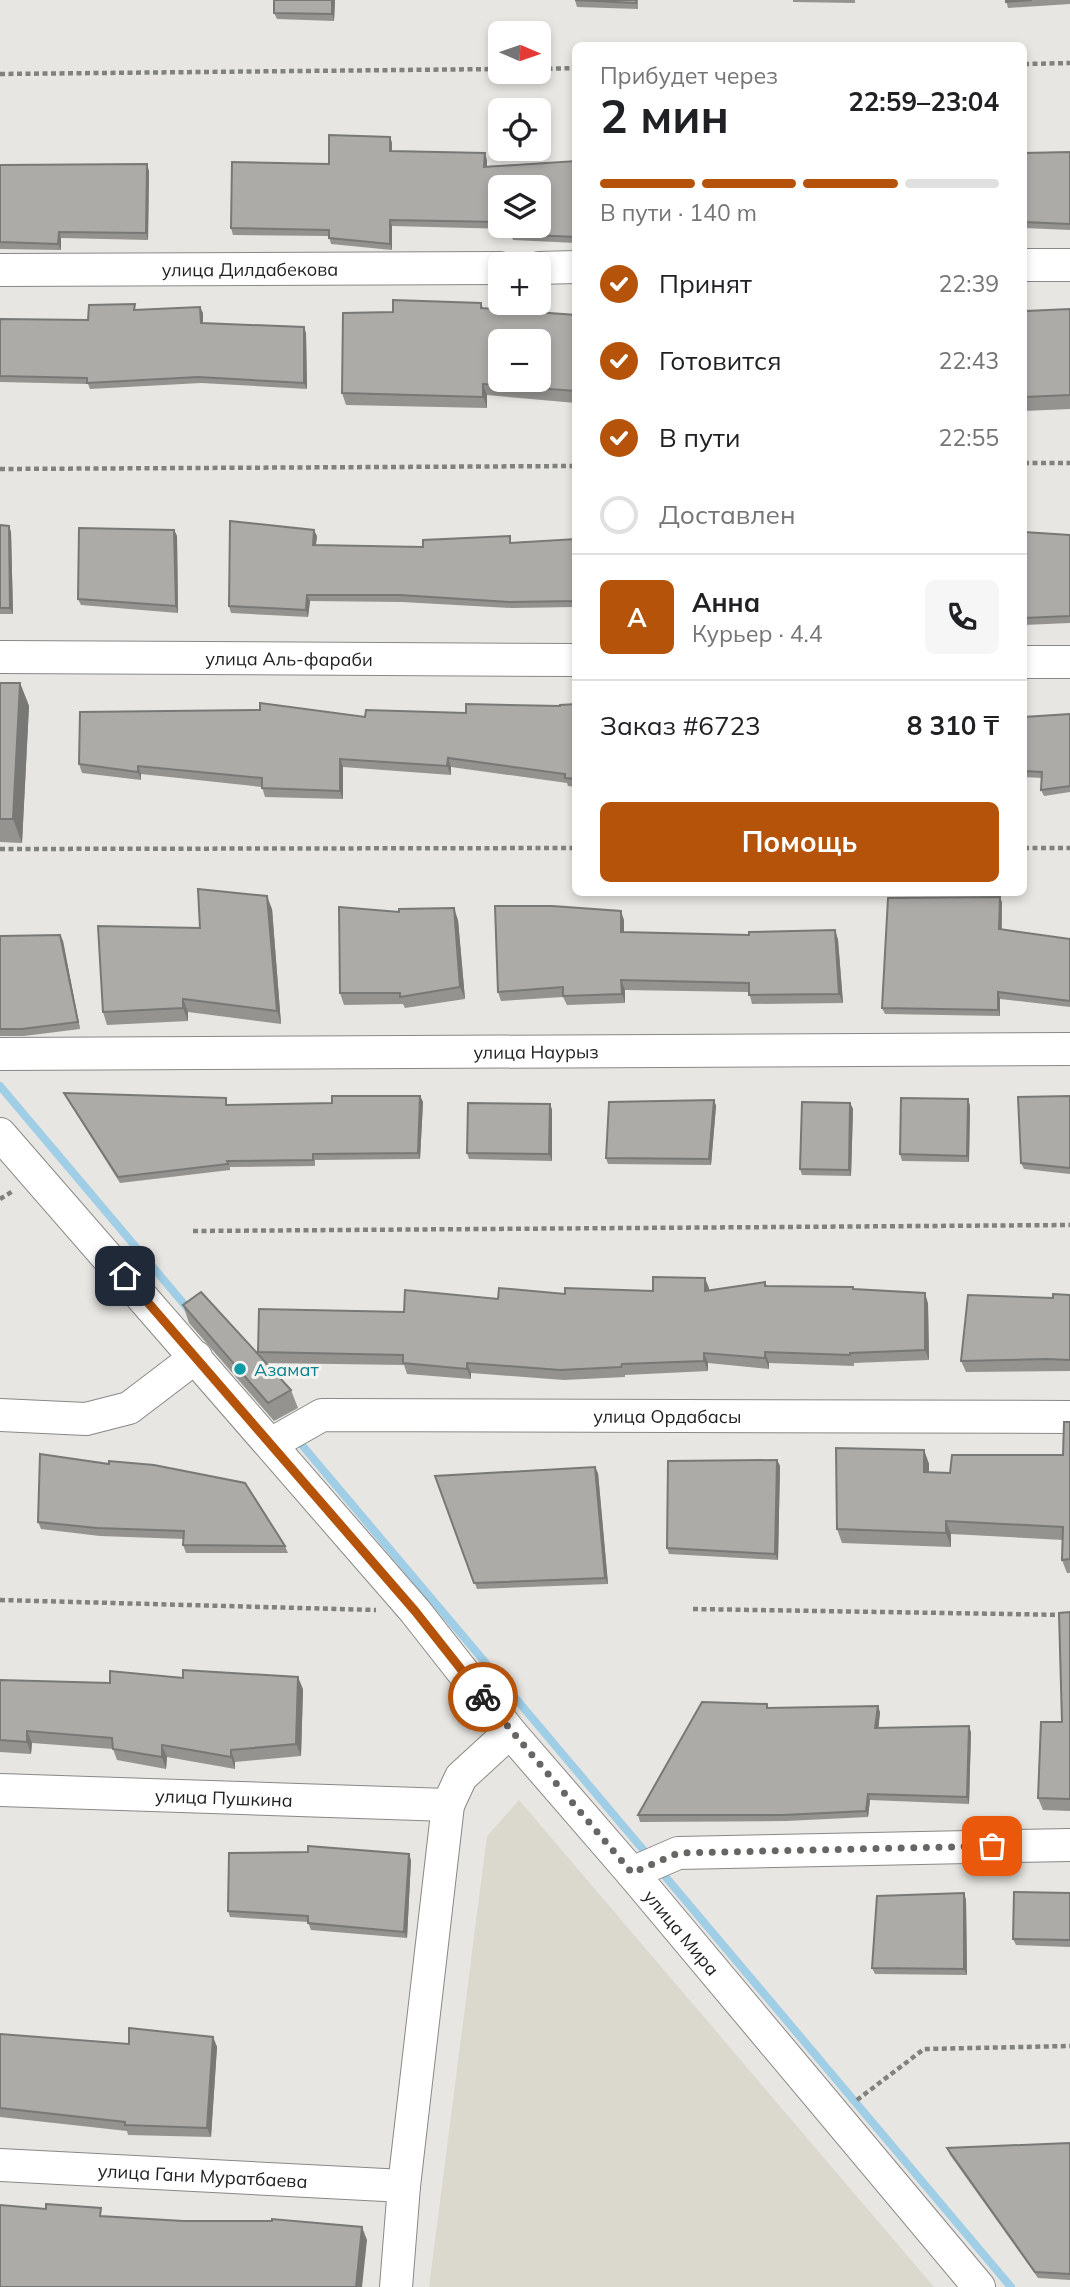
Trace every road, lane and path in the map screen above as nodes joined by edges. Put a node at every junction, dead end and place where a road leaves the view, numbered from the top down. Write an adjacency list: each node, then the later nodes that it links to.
1 (1070, 63): 2 (path)
2 (1027, 64)
3 (551, 68): 4 (path)
4 (572, 68)
5 (488, 69): 6 (path)
6 (0, 74)
7 (1027, 265): 8 (street)
8 (1070, 265)
9 (572, 267): 11 (street)
10 (488, 268): 12 (street, улица Дилдабекова)
11 (551, 268)
12 (0, 270)
13 (1027, 463): 14 (path)
14 (1070, 463)
15 (572, 466): 16 (path)
16 (0, 469)
17 (0, 657): 18 (street, улица Аль-фараби)
18 (572, 660)
19 (1027, 662): 20 (street)
20 (1070, 662)
21 (572, 848): 24 (path)
22 (1027, 848): 23 (path)
23 (1070, 848)
24 (0, 849)
25 (1070, 1049): 26 (street, улица Наурыз)
26 (0, 1054)
27 (0, 1134): 30 (street, улица Мира)
28 (1070, 1225): 29 (path)
29 (193, 1231)
30 (196, 1357): 31 (street); 33 (street, улица Мира)
31 (0, 1415)
32 (1070, 1417): 33 (street, улица Ордабасы)
33 (271, 1444): 36 (street, улица Мира)
34 (0, 1600): 36 (path)
35 (693, 1609): 37 (path)
36 (415, 1611): 38 (street, улица Мира)
37 (1070, 1615)
38 (510, 1732): 40 (street); 42 (street, улица Мира)
39 (0, 1790): 40 (street, улица Пушкина)
40 (448, 1805): 46 (street)
41 (1070, 1844): 42 (street)
42 (632, 1873): 44 (street, улица Мира)
43 (1070, 2046): 44 (path)
44 (836, 2116): 48 (street, улица Мира)
45 (0, 2165): 46 (street, улица Гани Муратбаева)
46 (404, 2186): 47 (street)
47 (396, 2287)
48 (979, 2287)

